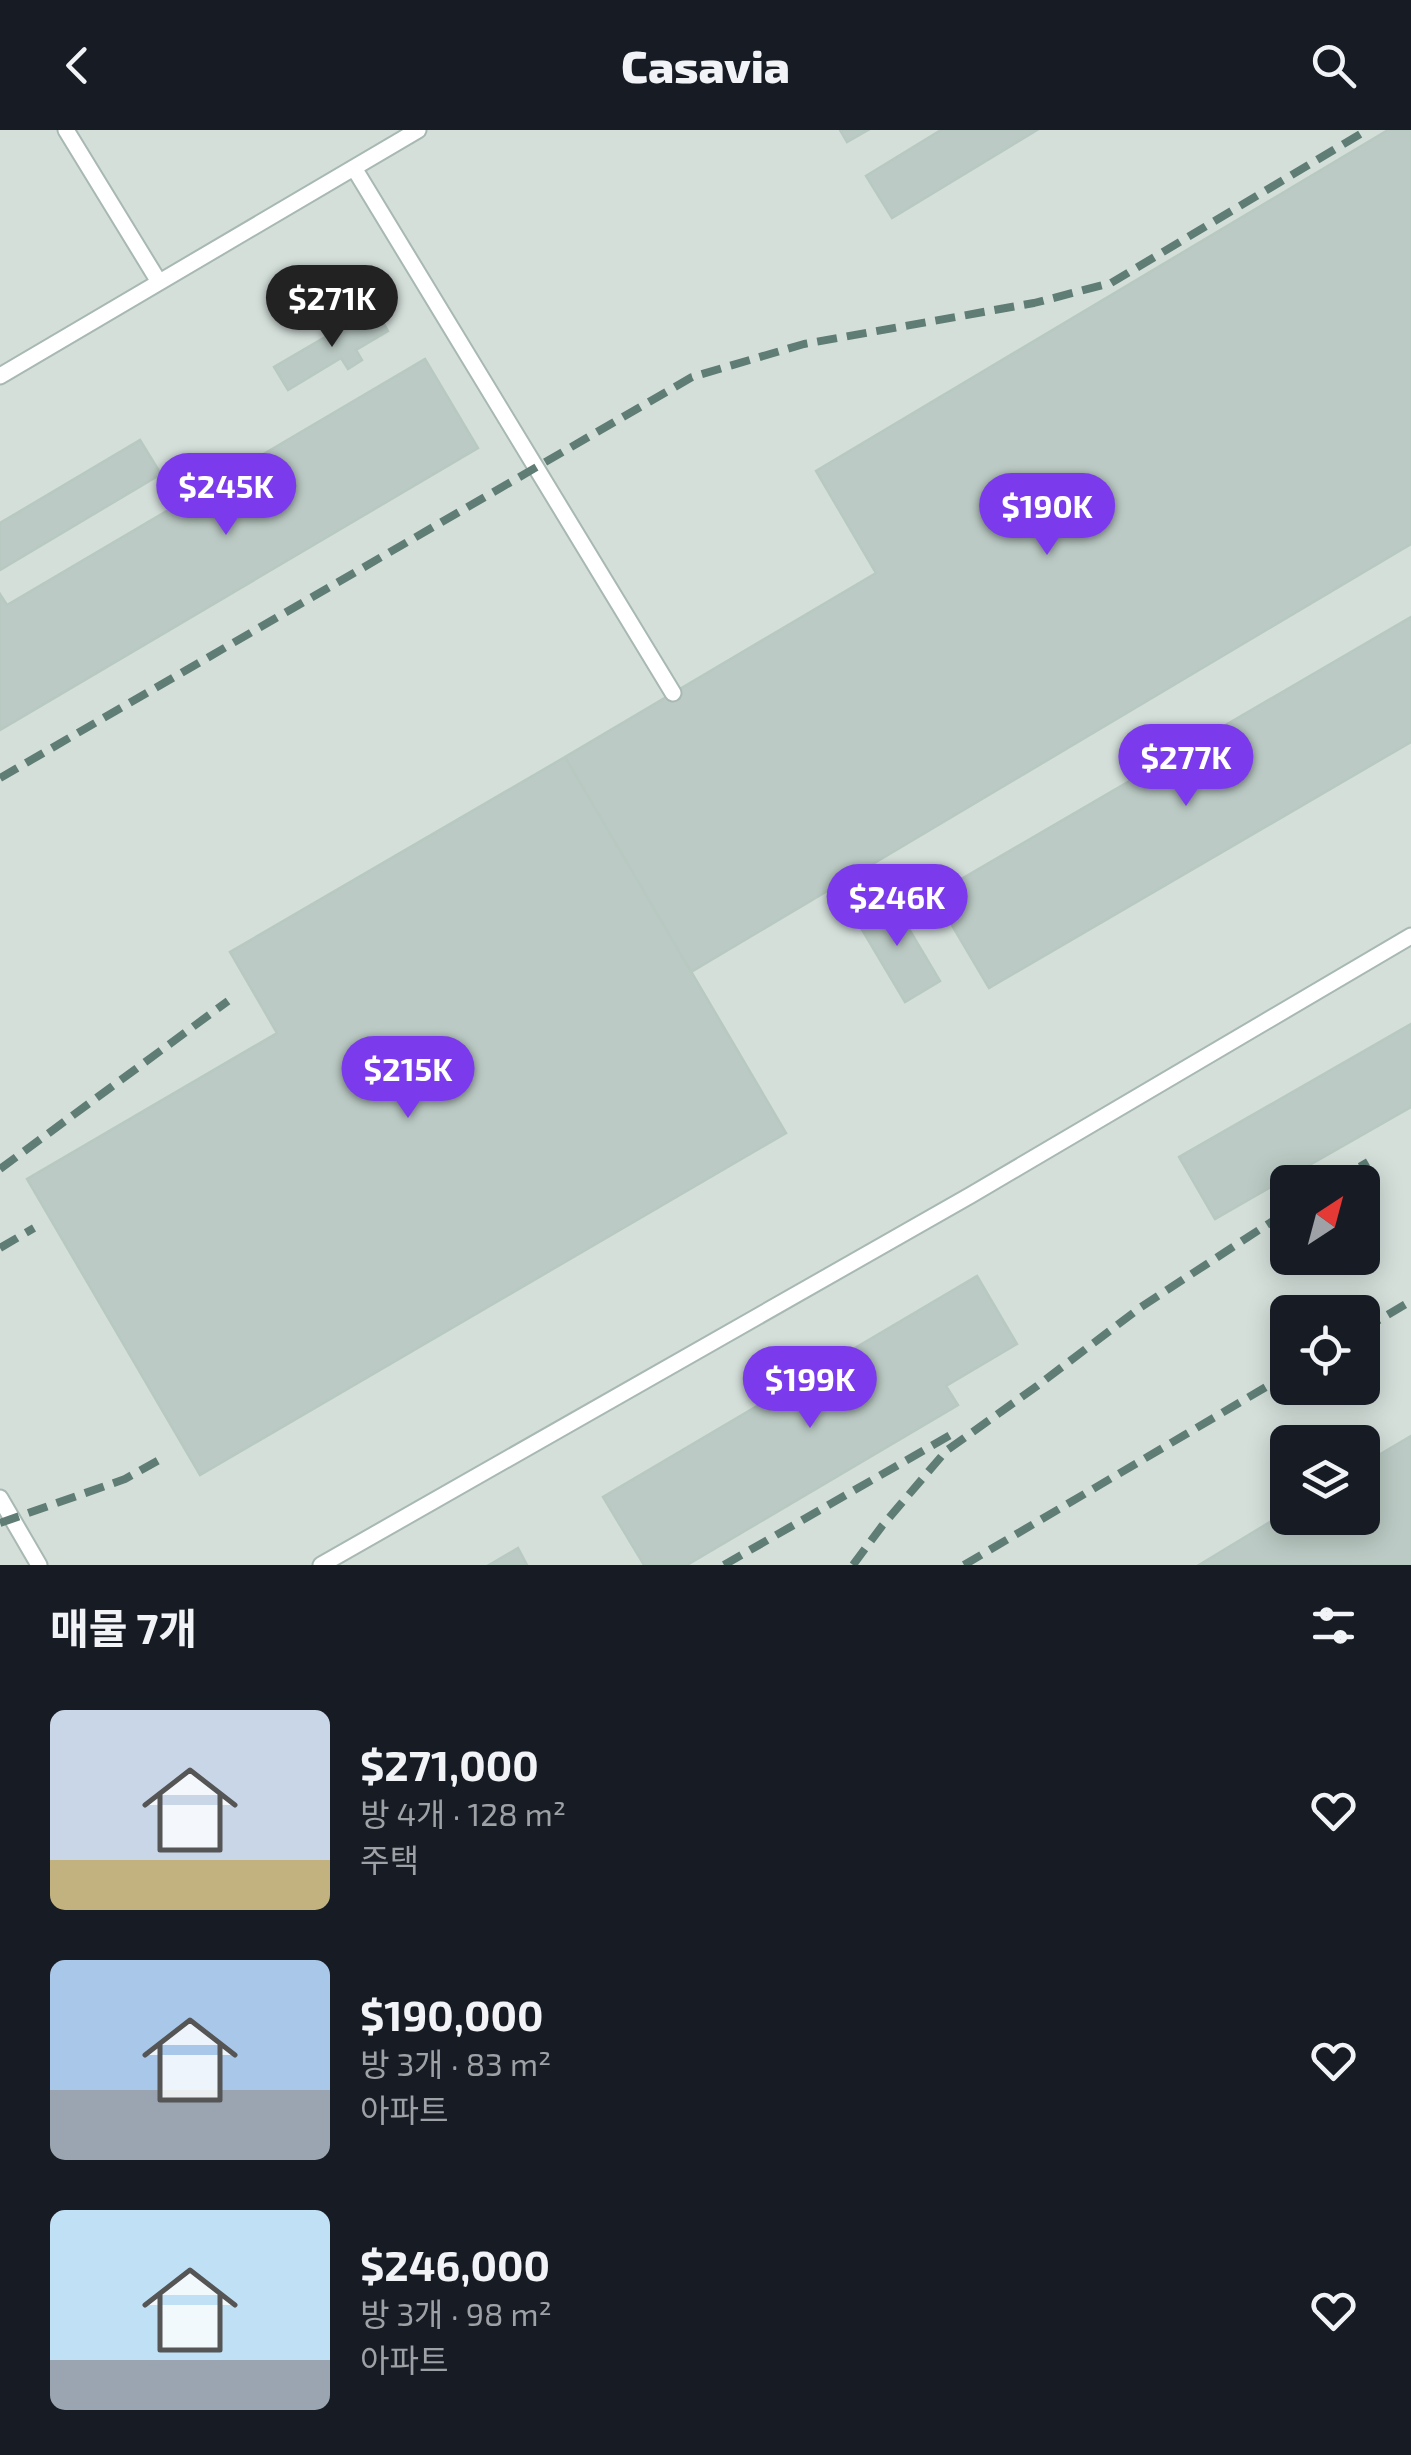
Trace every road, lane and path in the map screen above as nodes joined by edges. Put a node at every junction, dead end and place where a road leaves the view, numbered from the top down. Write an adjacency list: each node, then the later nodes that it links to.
1 (66, 130): 4 (lane)
2 (418, 130): 3 (lane)
3 (354, 168): 4 (lane); 6 (lane)
4 (160, 282): 5 (lane)
5 (0, 376)
6 (673, 693)
7 (1411, 936): 10 (lane)
8 (0, 1498): 9 (lane)
9 (40, 1565)
10 (321, 1565)

